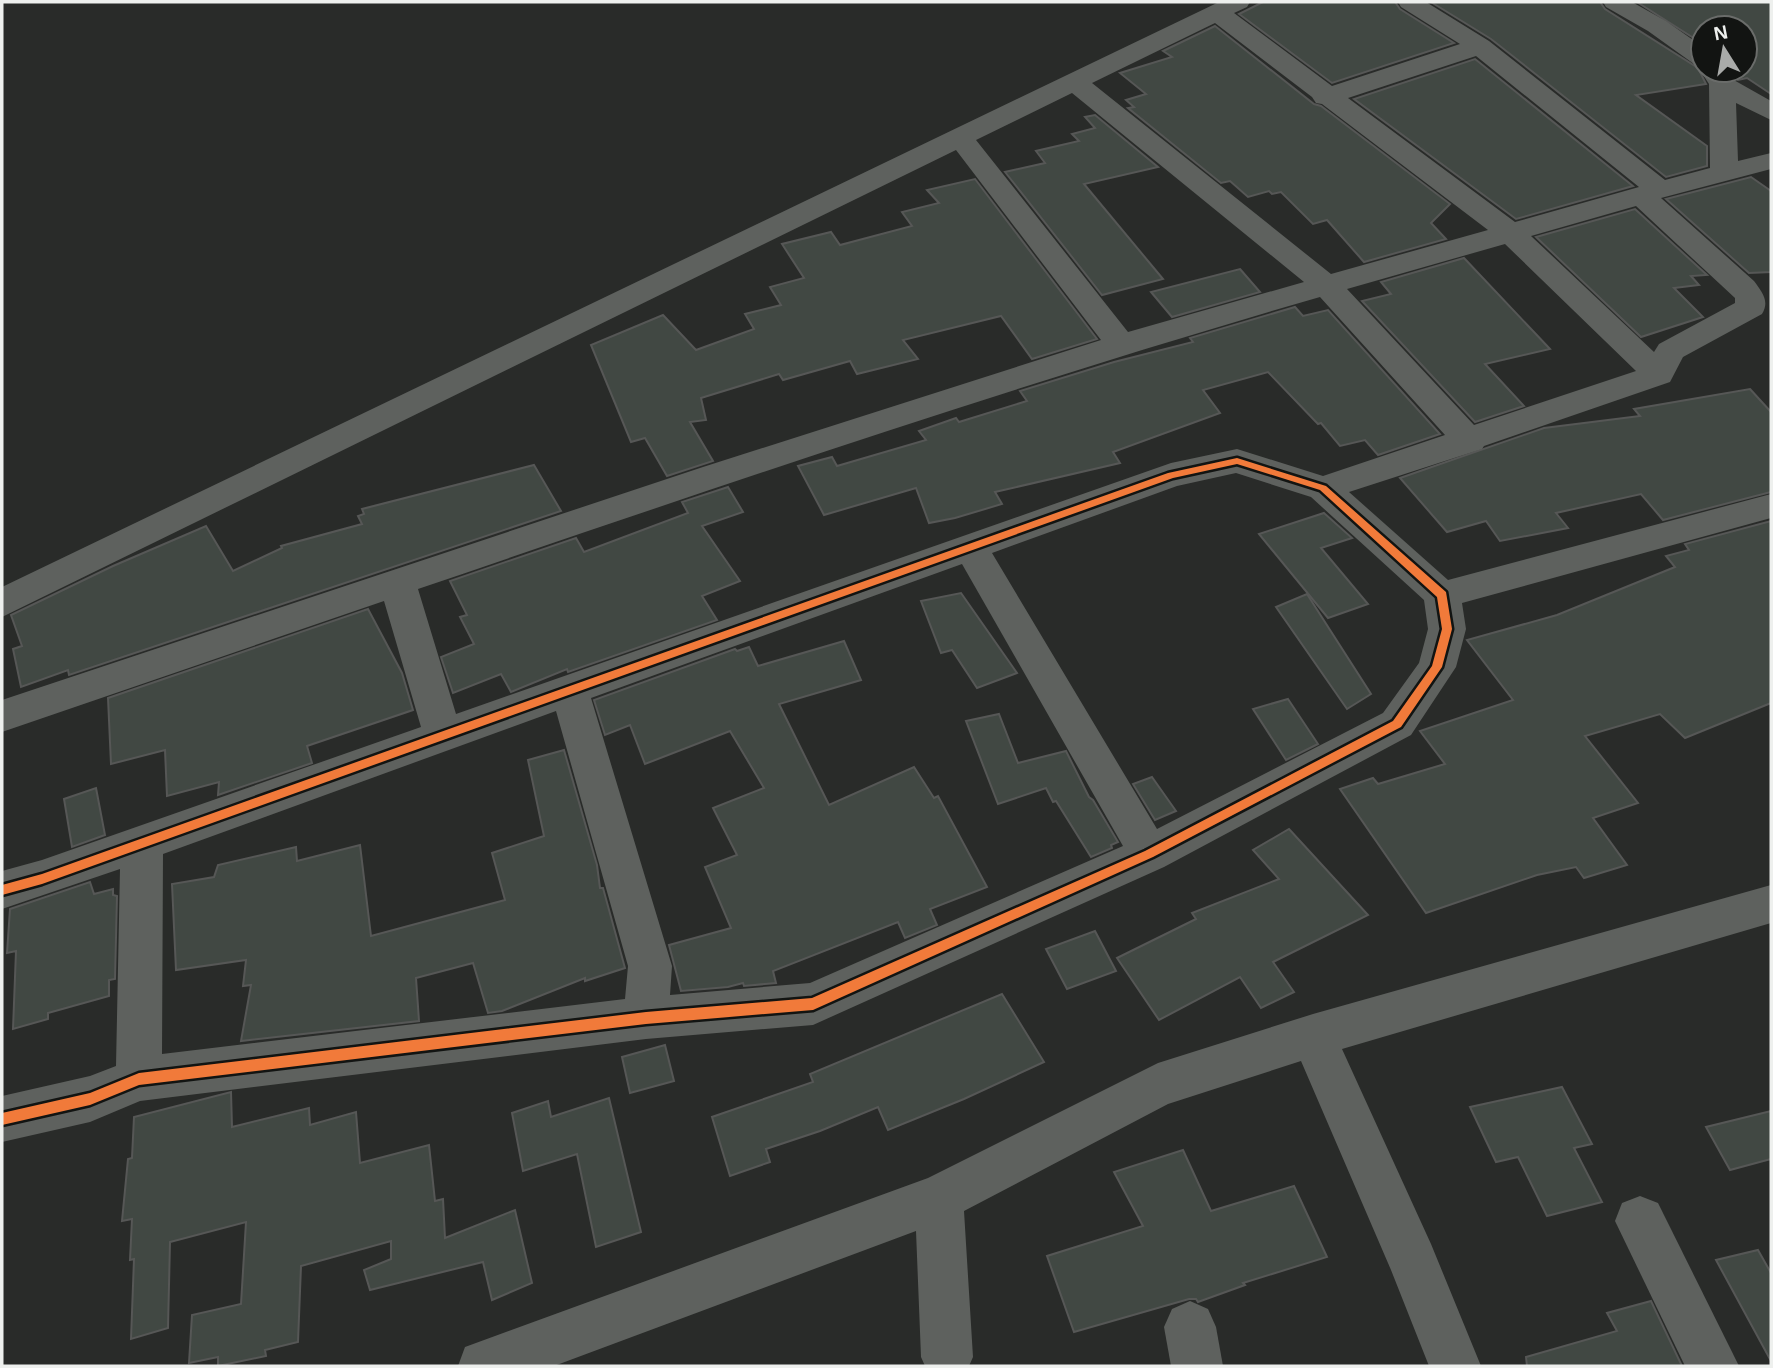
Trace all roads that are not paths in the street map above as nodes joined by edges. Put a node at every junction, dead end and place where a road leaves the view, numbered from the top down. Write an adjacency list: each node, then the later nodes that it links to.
1 (1410, 2): 4 (street)
2 (1615, 2): 5 (street)
3 (1227, 7): 6 (street); 9 (street)
4 (1480, 46): 9 (street); 14 (street)
5 (1689, 49)
6 (1073, 81): 11 (street); 16 (street)
7 (1718, 84): 13 (street)
8 (1729, 84): 10 (street)
9 (1325, 97): 15 (street)
10 (1771, 112)
11 (959, 136): 17 (street); 25 (street)
12 (1771, 161): 13 (street)
13 (1724, 172): 14 (street)
14 (1650, 193): 15 (street); 18 (street)
15 (1511, 233): 16 (street); 18 (street)
16 (1326, 285): 17 (street); 19 (street)
17 (1121, 344): 23 (street)
18 (1659, 375): 19 (street)
19 (1470, 441): 20 (street)
20 (1323, 488): 22 (street); 24 (street)
21 (1771, 506): 24 (street)
22 (970, 547): 26 (street); 30 (street)
23 (397, 582): 27 (street); 28 (street)
24 (1442, 595): 30 (street)
25 (2, 603)
26 (569, 690): 28 (street); 33 (street)
27 (2, 716)
28 (443, 735): 29 (street)
29 (142, 843): 31 (street); 35 (street)
30 (1149, 854): 33 (street)
31 (2, 890)
32 (1771, 904): 34 (street)
33 (646, 1018): 35 (street)
34 (1312, 1037): 37 (street); 41 (street)
35 (139, 1079): 36 (street)
36 (2, 1119)
37 (939, 1198): 39 (street); 40 (street)
38 (1640, 1221): 42 (street)
39 (947, 1357)
40 (484, 1366)
41 (1455, 1366)
42 (1713, 1366)

